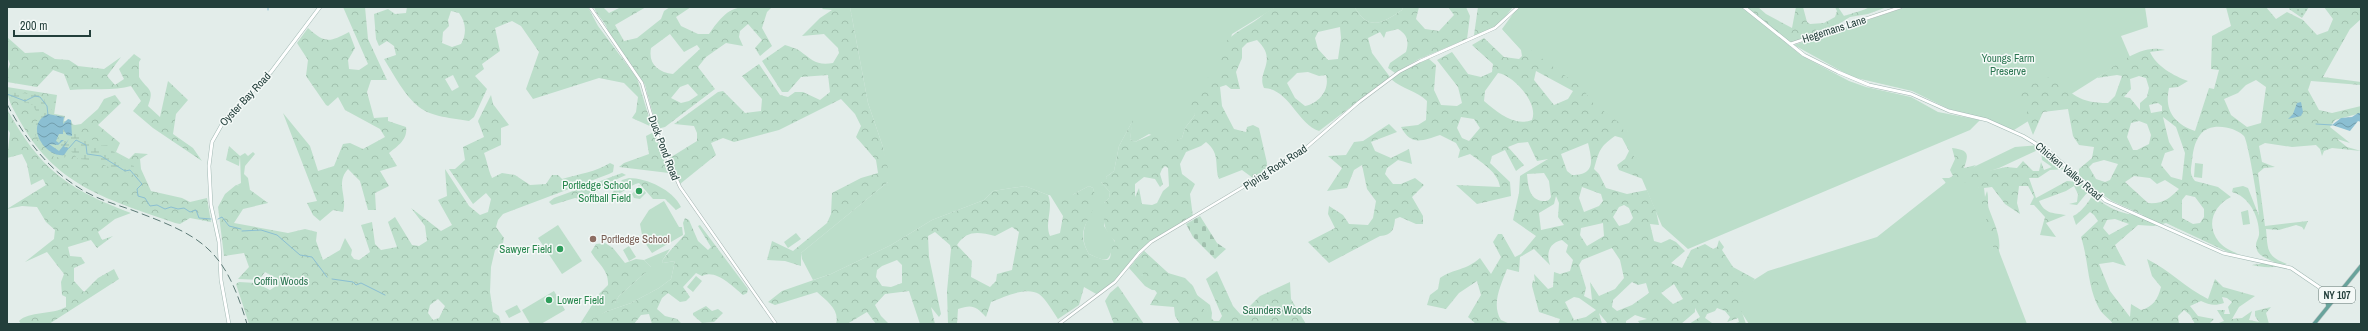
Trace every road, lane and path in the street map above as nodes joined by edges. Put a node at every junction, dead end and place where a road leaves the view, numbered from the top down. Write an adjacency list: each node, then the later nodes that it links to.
1 (320, 7): 11 (main road, Oyster Bay Road)
2 (590, 7): 12 (street, Duck Pond Road)
3 (1518, 7): 13 (street, Piping Rock Road)
4 (1744, 7): 6 (main road, Chicken Valley Road)
5 (1901, 7): 6 (street, Hegemans Lane)
6 (1790, 44): 8 (main road, Chicken Valley Road)
7 (2361, 266): 9 (main road, NY 107)
8 (2326, 291): 9 (main road, Chicken Valley Road); 10 (main road)
9 (2335, 298): 10 (main road, NY 107)
10 (2328, 307): 14 (main road, NY 107)
11 (229, 324)
12 (776, 324)
13 (1059, 324)
14 (2314, 324)

